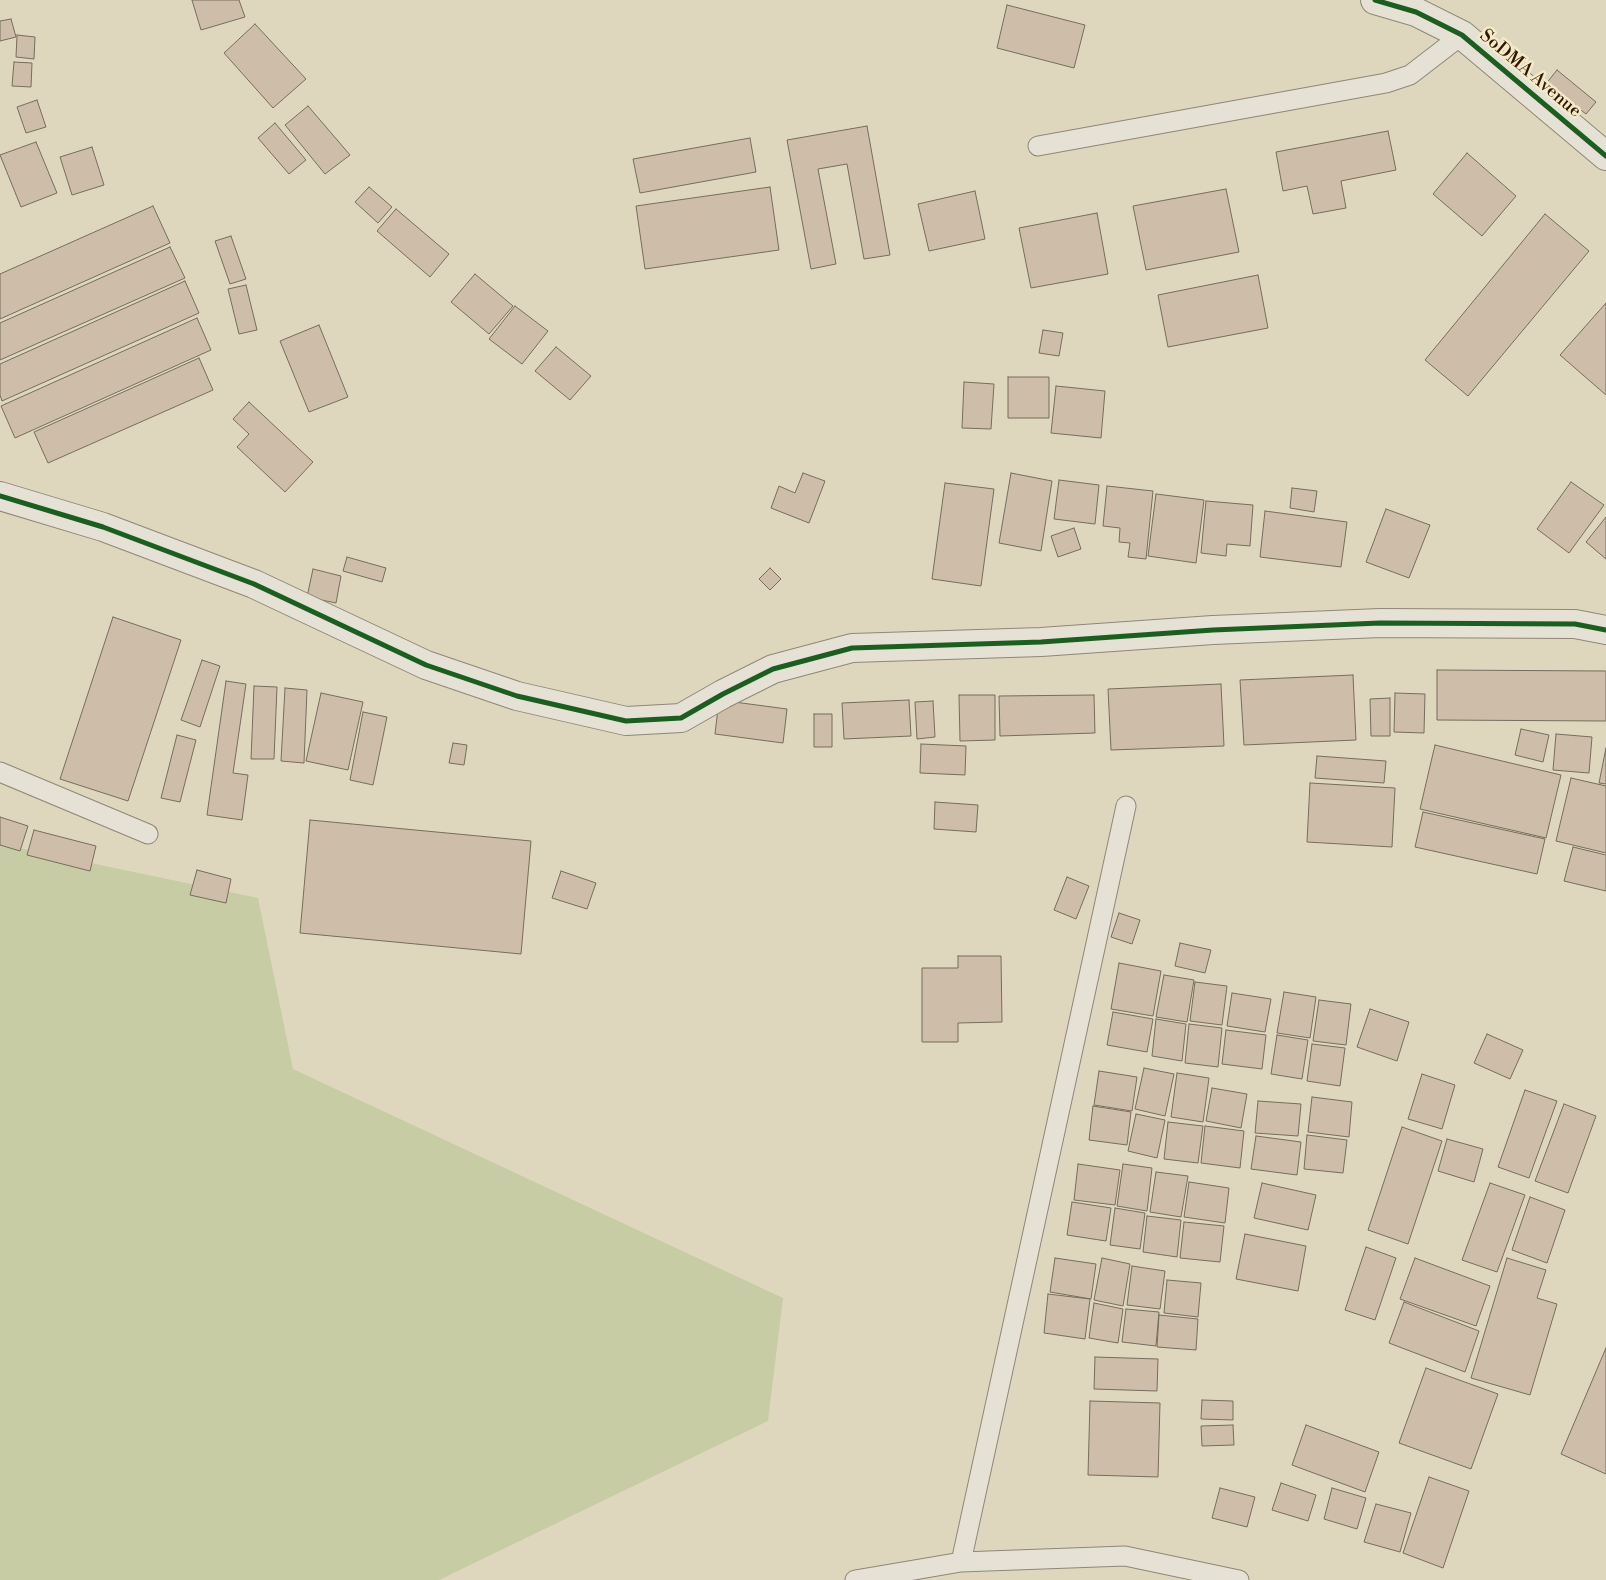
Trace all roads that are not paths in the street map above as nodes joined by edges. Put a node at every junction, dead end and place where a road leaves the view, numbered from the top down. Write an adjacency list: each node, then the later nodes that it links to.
1 (1376, 0): 2 (street, SoDMA Avenue)
2 (1462, 35): 3 (lane); 4 (street, SoDMA Avenue)
3 (1038, 146)
4 (1606, 156)
5 (0, 496): 6 (street)
6 (1606, 630)
7 (0, 772): 9 (lane)
8 (1126, 806): 10 (lane)
9 (148, 834)
10 (961, 1562): 11 (lane); 12 (lane)
11 (1233, 1579)
12 (855, 1580)

